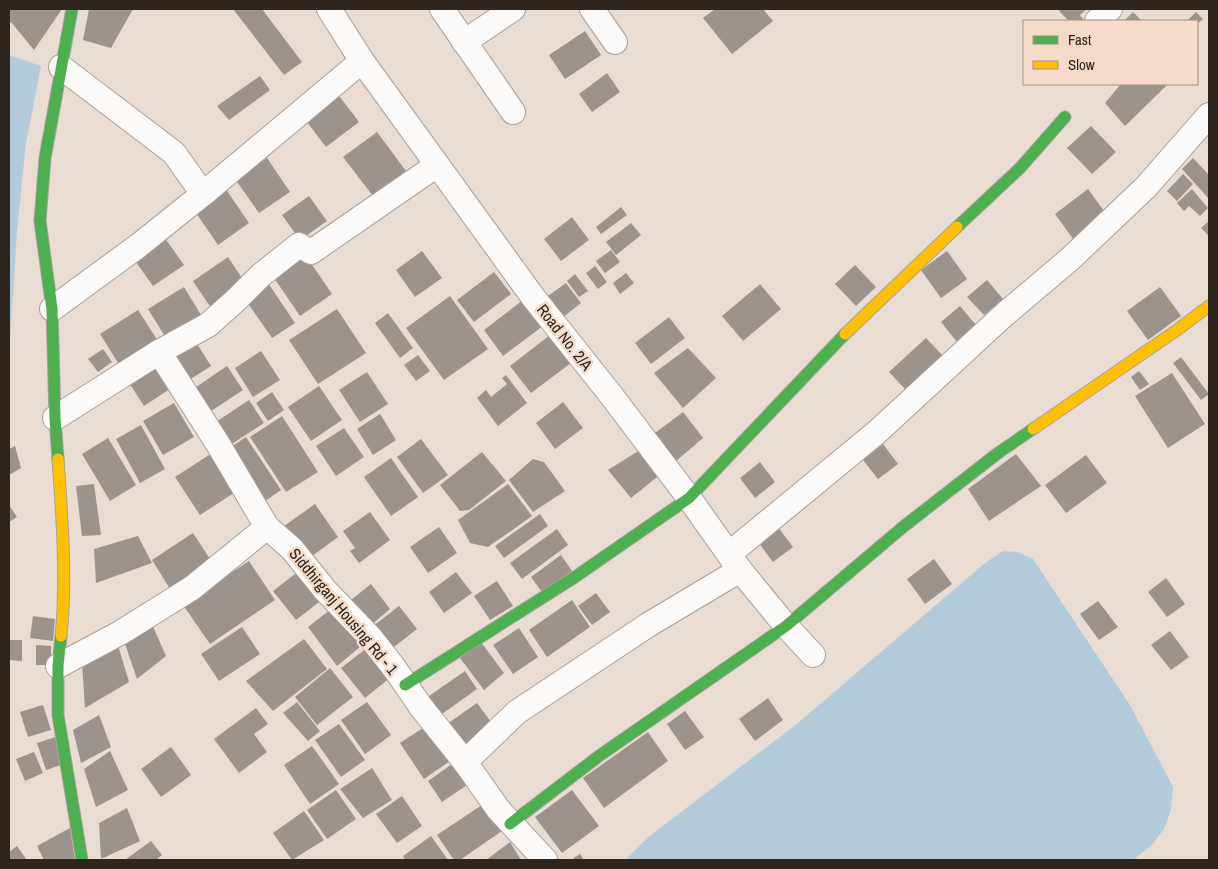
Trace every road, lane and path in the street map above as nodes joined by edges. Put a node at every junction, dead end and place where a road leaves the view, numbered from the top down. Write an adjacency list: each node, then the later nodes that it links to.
1 (72, 9): 11 (street)
2 (329, 9): 10 (street, Road No. 2/A)
3 (442, 9): 8 (street)
4 (513, 9): 8 (street)
5 (592, 9): 9 (street)
6 (1110, 9): 7 (street)
7 (1098, 20)
8 (464, 42): 12 (street)
9 (615, 42)
10 (362, 61): 15 (street, Road No. 2/A); 16 (street)
11 (61, 67): 16 (street); 18 (street)
12 (513, 112)
13 (1209, 115): 23 (street)
14 (1065, 117): 21 (street)
15 (437, 165): 19 (street); 21 (street, Road No. 2/A)
16 (203, 194): 18 (street)
17 (1209, 306): 24 (street)
18 (52, 309): 20 (street)
19 (160, 352): 20 (street); 22 (street, Siddhirganj Housing Rd - 1)
20 (55, 418): 26 (street)
21 (688, 498): 23 (street, Road No. 2/A); 27 (street)
22 (267, 527): 26 (street); 27 (street, Siddhirganj Housing Rd - 1)
23 (734, 562): 24 (street, Road No. 2/A); 28 (street)
24 (786, 626): 25 (street, Road No. 2/A); 29 (street)
25 (813, 656)
26 (58, 666): 30 (street)
27 (405, 685): 28 (street, Siddhirganj Housing Rd - 1)
28 (465, 762): 29 (street, Siddhirganj Housing Rd - 1)
29 (510, 824): 31 (street, Siddhirganj Housing Rd - 1)
30 (82, 860)
31 (545, 860)

